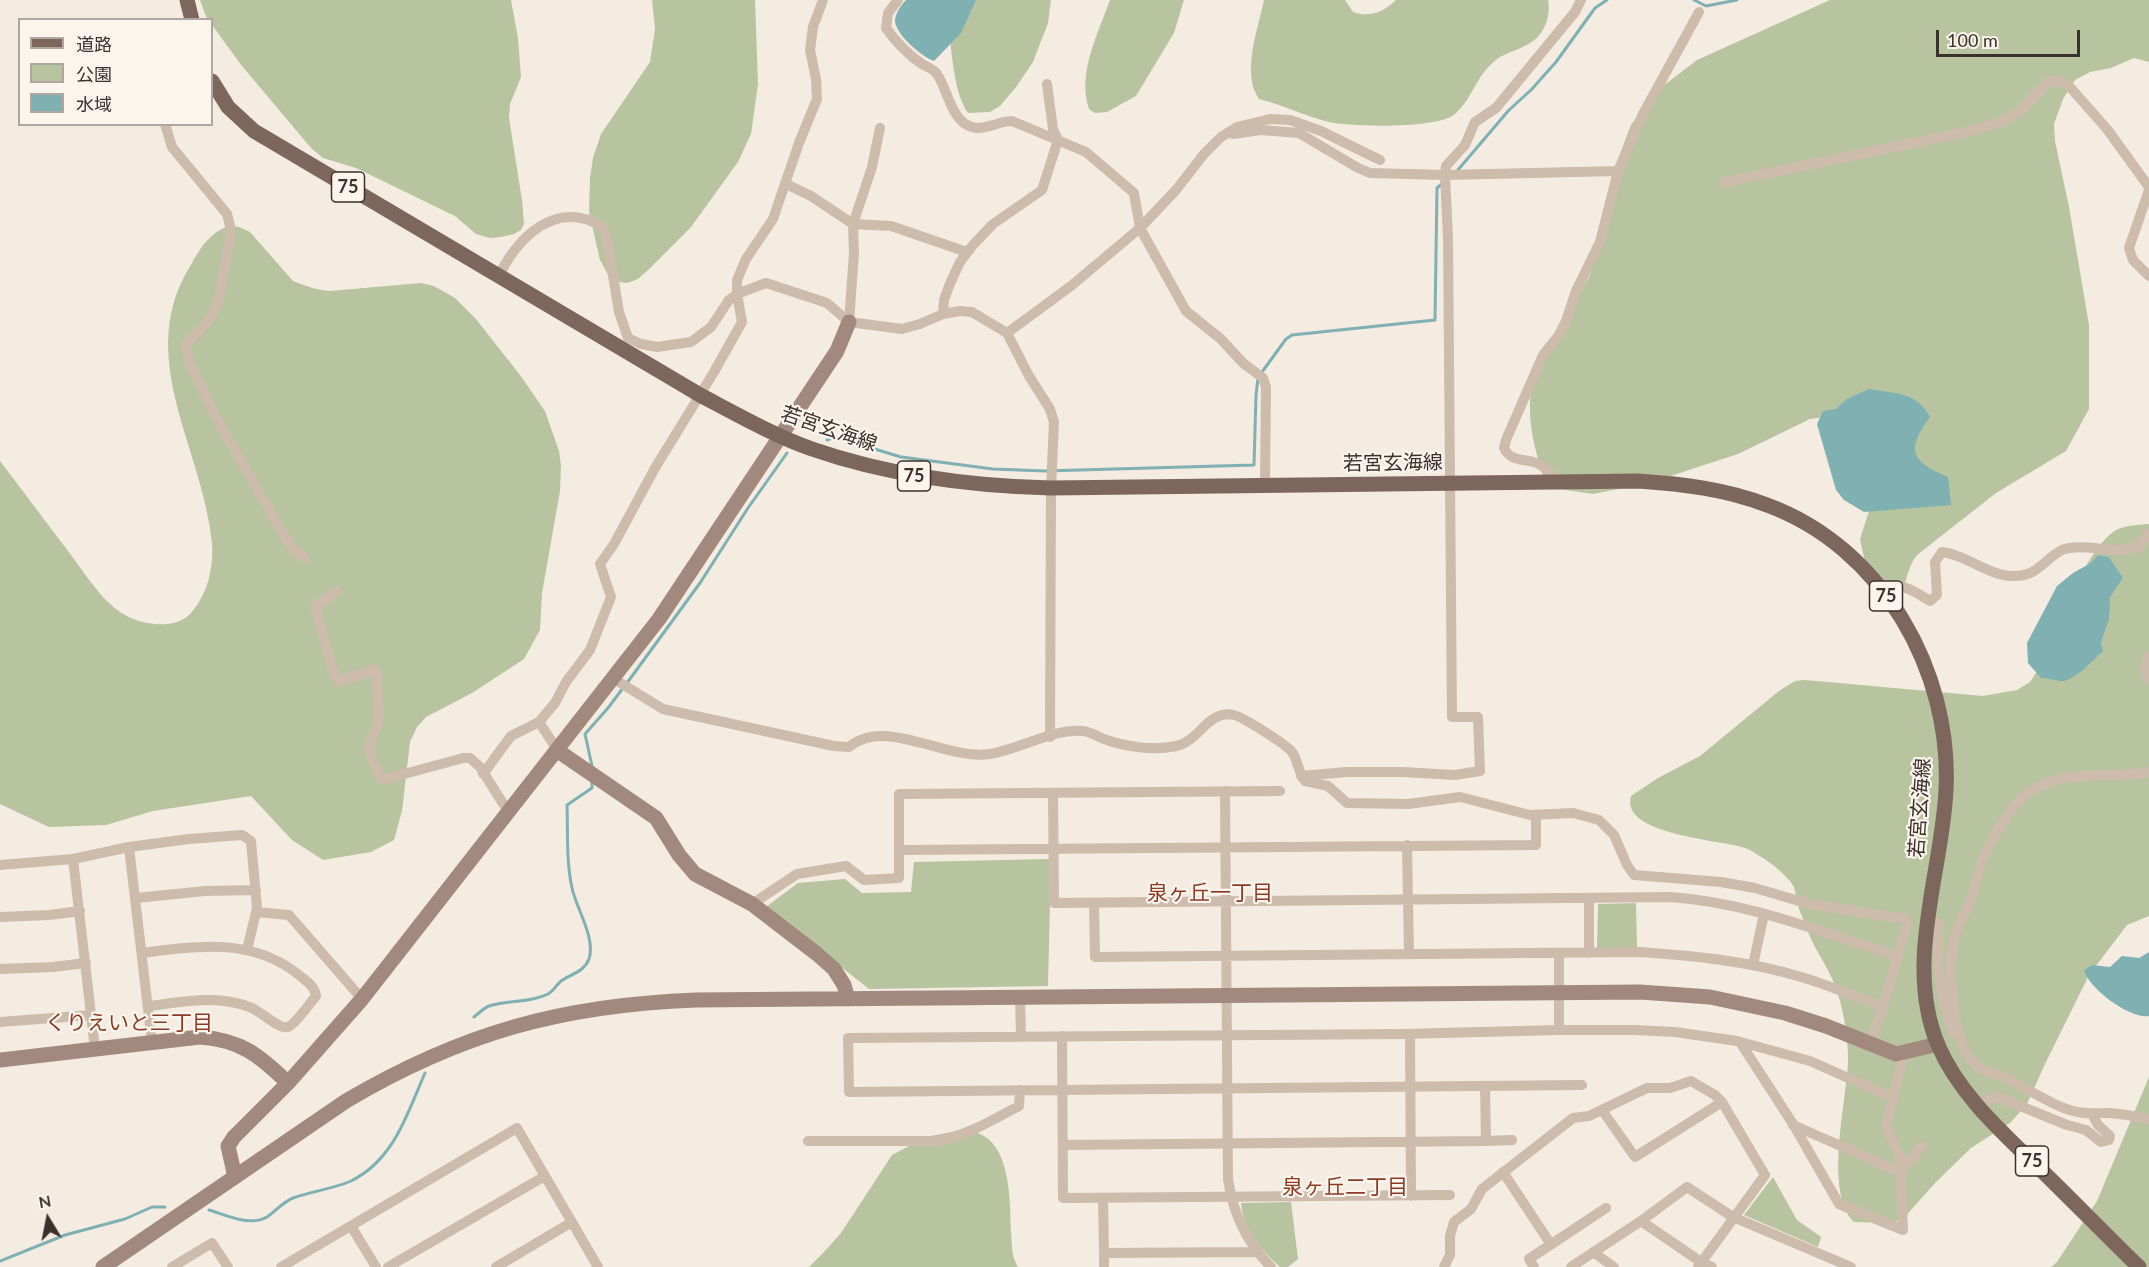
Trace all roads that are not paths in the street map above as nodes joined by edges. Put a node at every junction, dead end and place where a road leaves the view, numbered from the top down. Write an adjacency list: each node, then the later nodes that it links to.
1 (187, 0): 6 (main road)
2 (823, 0): 17 (street)
3 (898, 0): 12 (street)
4 (1581, 0): 15 (street)
5 (1699, 12): 14 (street)
6 (188, 18)
7 (213, 83): 22 (main road, 若宮玄海線 / 75)
8 (1047, 84): 12 (street)
9 (166, 126): 35 (street)
10 (880, 128): 19 (street)
11 (1221, 137): 13 (street); 15 (street); 20 (street)
12 (1058, 140): 20 (street); 21 (street)
13 (1380, 160)
14 (1618, 171): 15 (street); 30 (street)
15 (1445, 175): 31 (street)
16 (1725, 182): 18 (street)
17 (786, 184): 19 (street); 24 (street)
18 (2149, 189): 23 (street)
19 (852, 224): 21 (street); 26 (street)
20 (1140, 228): 27 (street); 32 (street)
21 (967, 252): 25 (street)
22 (499, 276): 24 (street); 28 (main road, 若宮玄海線 / 75)
23 (2149, 276)
24 (737, 294): 26 (street); 28 (street)
25 (943, 314): 26 (street); 27 (street)
26 (849, 322): 29 (street)
27 (1007, 333): 33 (street)
28 (699, 395): 29 (main road, 若宮玄海線 / 75); 41 (street)
29 (782, 436): 33 (main road, 若宮玄海線 / 75); 39 (street)
30 (1557, 482): 31 (main road, 若宮玄海線 / 75); 36 (main road, 若宮玄海線 / 75)
31 (1449, 483): 32 (main road, 若宮玄海線 / 75); 46 (street)
32 (1265, 486): 33 (main road, 若宮玄海線 / 75)
33 (1051, 488): 42 (street)
34 (2149, 533): 36 (street)
35 (305, 558)
36 (1875, 582): 70 (main road, 若宮玄海線 / 75)
37 (337, 591): 45 (street)
38 (2149, 656): 40 (street)
39 (614, 679): 42 (street); 43 (street)
40 (2149, 679)
41 (539, 722): 43 (street); 45 (street)
42 (1050, 737): 46 (street)
43 (558, 751): 50 (street); 65 (street)
44 (2149, 772): 99 (street)
45 (483, 774): 50 (street)
46 (1301, 776): 51 (street)
47 (1225, 791): 48 (street); 49 (street); 54 (street)
48 (1280, 791)
49 (1053, 793): 55 (street); 56 (street)
50 (509, 813): 84 (street)
51 (1536, 816): 52 (street); 77 (street)
52 (1407, 845): 54 (street); 62 (street)
53 (129, 847): 57 (street); 59 (street); 60 (street)
54 (1226, 847): 55 (street); 63 (street)
55 (1054, 849): 56 (street); 64 (street)
56 (899, 850): 65 (street)
57 (73, 859): 58 (street); 66 (street)
58 (0, 865)
59 (256, 890): 60 (street); 67 (street)
60 (136, 898): 72 (street)
61 (1589, 898): 62 (street); 68 (street); 73 (street)
62 (1408, 901): 63 (street); 74 (street)
63 (1226, 902): 64 (street); 76 (street)
64 (1094, 903): 76 (street)
65 (753, 904): 85 (street)
66 (80, 911): 69 (street); 78 (street)
67 (256, 912): 71 (street); 84 (street)
68 (1764, 914): 77 (street); 79 (street)
69 (0, 917)
70 (1928, 921): 98 (main road, 若宮玄海線 / 75); 99 (street)
71 (247, 950): 72 (street); 86 (street)
72 (142, 953): 86 (street)
73 (1588, 953): 75 (street); 79 (street)
74 (1409, 954): 75 (street); 76 (street)
75 (1559, 954): 81 (street)
76 (1227, 956): 82 (street)
77 (1898, 956): 87 (street)
78 (86, 963): 80 (street); 88 (street)
79 (1753, 965): 87 (street)
80 (0, 969)
81 (1558, 992): 82 (street); 90 (street); 97 (street)
82 (1228, 995): 83 (street); 91 (street)
83 (1020, 997): 85 (street); 93 (street)
84 (362, 999): 103 (street)
85 (848, 999): 127 (street)
86 (149, 1006): 96 (street)
87 (1883, 1007): 97 (street)
88 (92, 1015): 89 (street); 100 (street)
89 (0, 1022)
90 (1559, 1030): 92 (street); 95 (street)
91 (1228, 1034): 92 (street); 94 (street); 107 (street)
92 (1410, 1034): 105 (street)
93 (1021, 1036): 94 (street); 108 (street)
94 (1062, 1036): 109 (street)
95 (1740, 1041): 110 (street); 116 (street)
96 (152, 1042): 100 (street); 103 (street)
97 (1870, 1044): 101 (street)
98 (1938, 1044): 101 (street); 112 (main road, 若宮玄海線 / 75)
99 (1963, 1047): 114 (street)
100 (95, 1049): 102 (street)
101 (1904, 1053): 110 (street)
102 (0, 1060)
103 (288, 1083): 127 (street)
104 (1582, 1085): 106 (street)
105 (1409, 1086): 106 (street); 107 (street); 119 (street)
106 (1485, 1086): 120 (street)
107 (1228, 1089): 109 (street); 121 (street)
108 (1020, 1090): 109 (street); 118 (street)
109 (1062, 1090): 122 (street)
110 (1893, 1098): 125 (street)
111 (1722, 1102): 113 (street); 113 (street); 133 (street)
112 (1980, 1107): 114 (street); 158 (main road, 若宮玄海線 / 75)
113 (1602, 1110): 124 (street)
114 (2092, 1114): 115 (street)
115 (2149, 1119)
116 (1793, 1124): 125 (street); 125 (street)
117 (1512, 1140): 120 (street)
118 (808, 1141)
119 (1410, 1141): 120 (street); 121 (street); 129 (street)
120 (1486, 1141)
121 (1229, 1143): 122 (street); 130 (street)
122 (1063, 1145): 131 (street)
123 (1922, 1146): 125 (street)
124 (1503, 1172): 137 (street); 152 (street)
125 (1900, 1172)
126 (545, 1176): 135 (street); 136 (street); 147 (street)
127 (235, 1177): 142 (street)
128 (1450, 1195): 129 (street)
129 (1411, 1196): 130 (street)
130 (1231, 1198): 131 (street); 138 (street)
131 (1103, 1199): 140 (street)
132 (1606, 1208): 137 (street)
133 (1733, 1217): 134 (street); 141 (street); 157 (street)
134 (1641, 1221): 139 (street); 141 (street)
135 (572, 1222): 148 (street); 149 (street)
136 (351, 1226): 145 (street); 146 (street)
137 (1550, 1243): 153 (street)
138 (1256, 1252): 140 (street); 151 (street)
139 (1593, 1252): 154 (street); 155 (street)
140 (1104, 1253): 150 (street)
141 (1699, 1265): 156 (street)
142 (103, 1267)
143 (172, 1267): 144 (street)
144 (228, 1267)
145 (280, 1267)
146 (376, 1267)
147 (388, 1267)
148 (496, 1267)
149 (598, 1267)
150 (1104, 1267)
151 (1271, 1267)
152 (1444, 1267)
153 (1534, 1267)
154 (1571, 1267)
155 (1614, 1267)
156 (1712, 1267)
157 (1851, 1267)
158 (2139, 1267)

